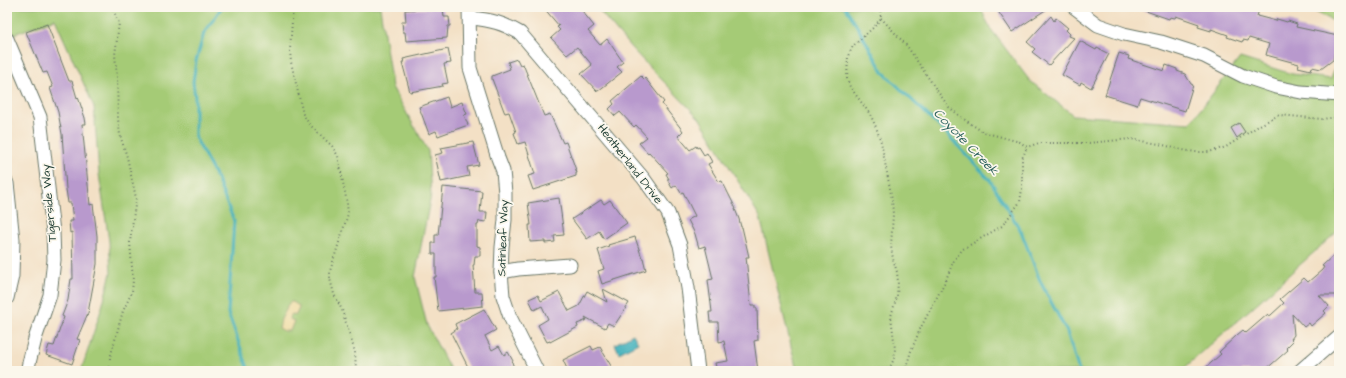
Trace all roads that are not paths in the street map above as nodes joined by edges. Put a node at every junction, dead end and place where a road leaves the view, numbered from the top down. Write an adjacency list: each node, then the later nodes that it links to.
1 (1074, 7): 4 (street)
2 (470, 13): 7 (street, Satinleaf Way); 12 (street, Heatherland Drive)
3 (7, 39): 10 (street, Tigerside Way)
4 (1339, 95)
5 (7, 183): 8 (street)
6 (570, 265): 7 (street)
7 (501, 272): 11 (street, Satinleaf Way)
8 (7, 298)
9 (1339, 336): 13 (street)
10 (27, 371)
11 (537, 371)
12 (698, 371)
13 (1300, 371)

